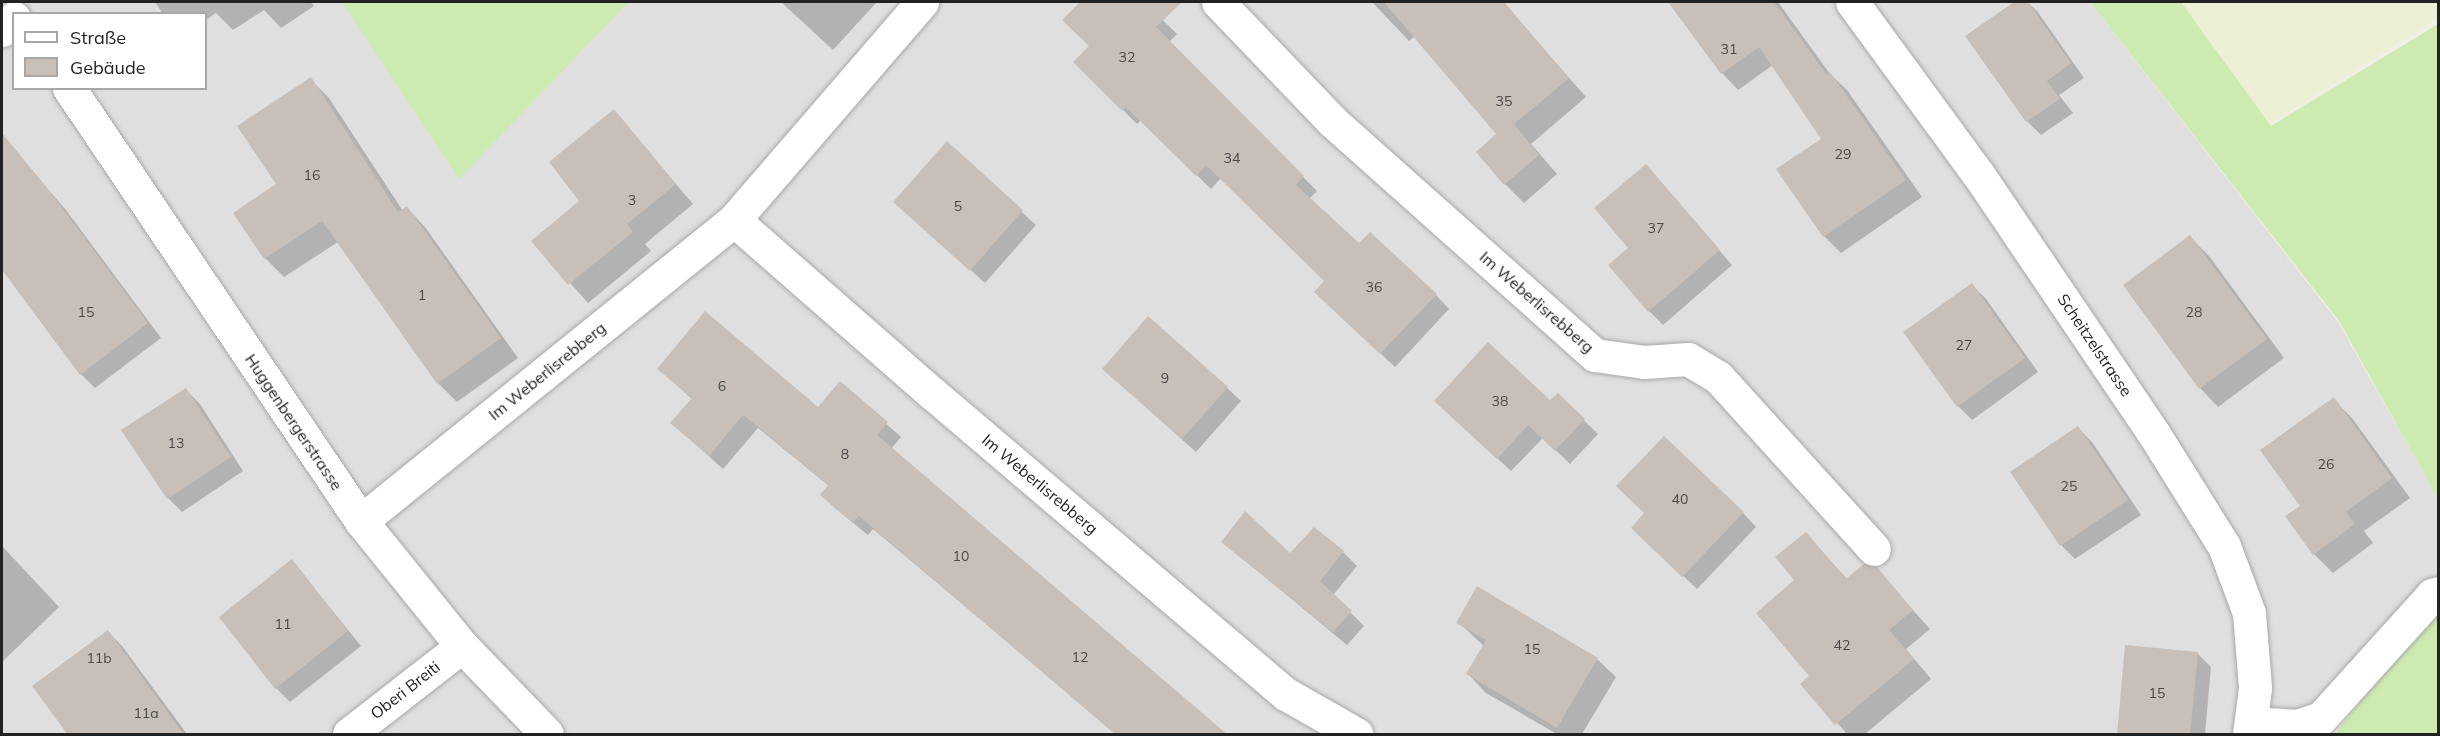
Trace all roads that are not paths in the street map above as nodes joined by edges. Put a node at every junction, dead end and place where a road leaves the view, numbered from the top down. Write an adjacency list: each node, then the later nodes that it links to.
1 (922, 2): 5 (street, Im Weberlisrebberg)
2 (1218, 2): 7 (street, Im Weberlisrebberg)
3 (1852, 2): 10 (street, Scheitzelstrasse)
4 (70, 90): 6 (street, Huggenbergerstrasse)
5 (734, 220): 6 (street, Im Weberlisrebberg); 13 (street, Im Weberlisrebberg)
6 (361, 521): 9 (street, Huggenbergerstrasse)
7 (1875, 549)
8 (2439, 593): 10 (street, Scheitzelstrasse)
9 (462, 646): 11 (street, Oberi Breiti); 12 (street, Huggenbergerstrasse)
10 (2250, 729)
11 (349, 735)
12 (547, 735)
13 (1356, 735)

